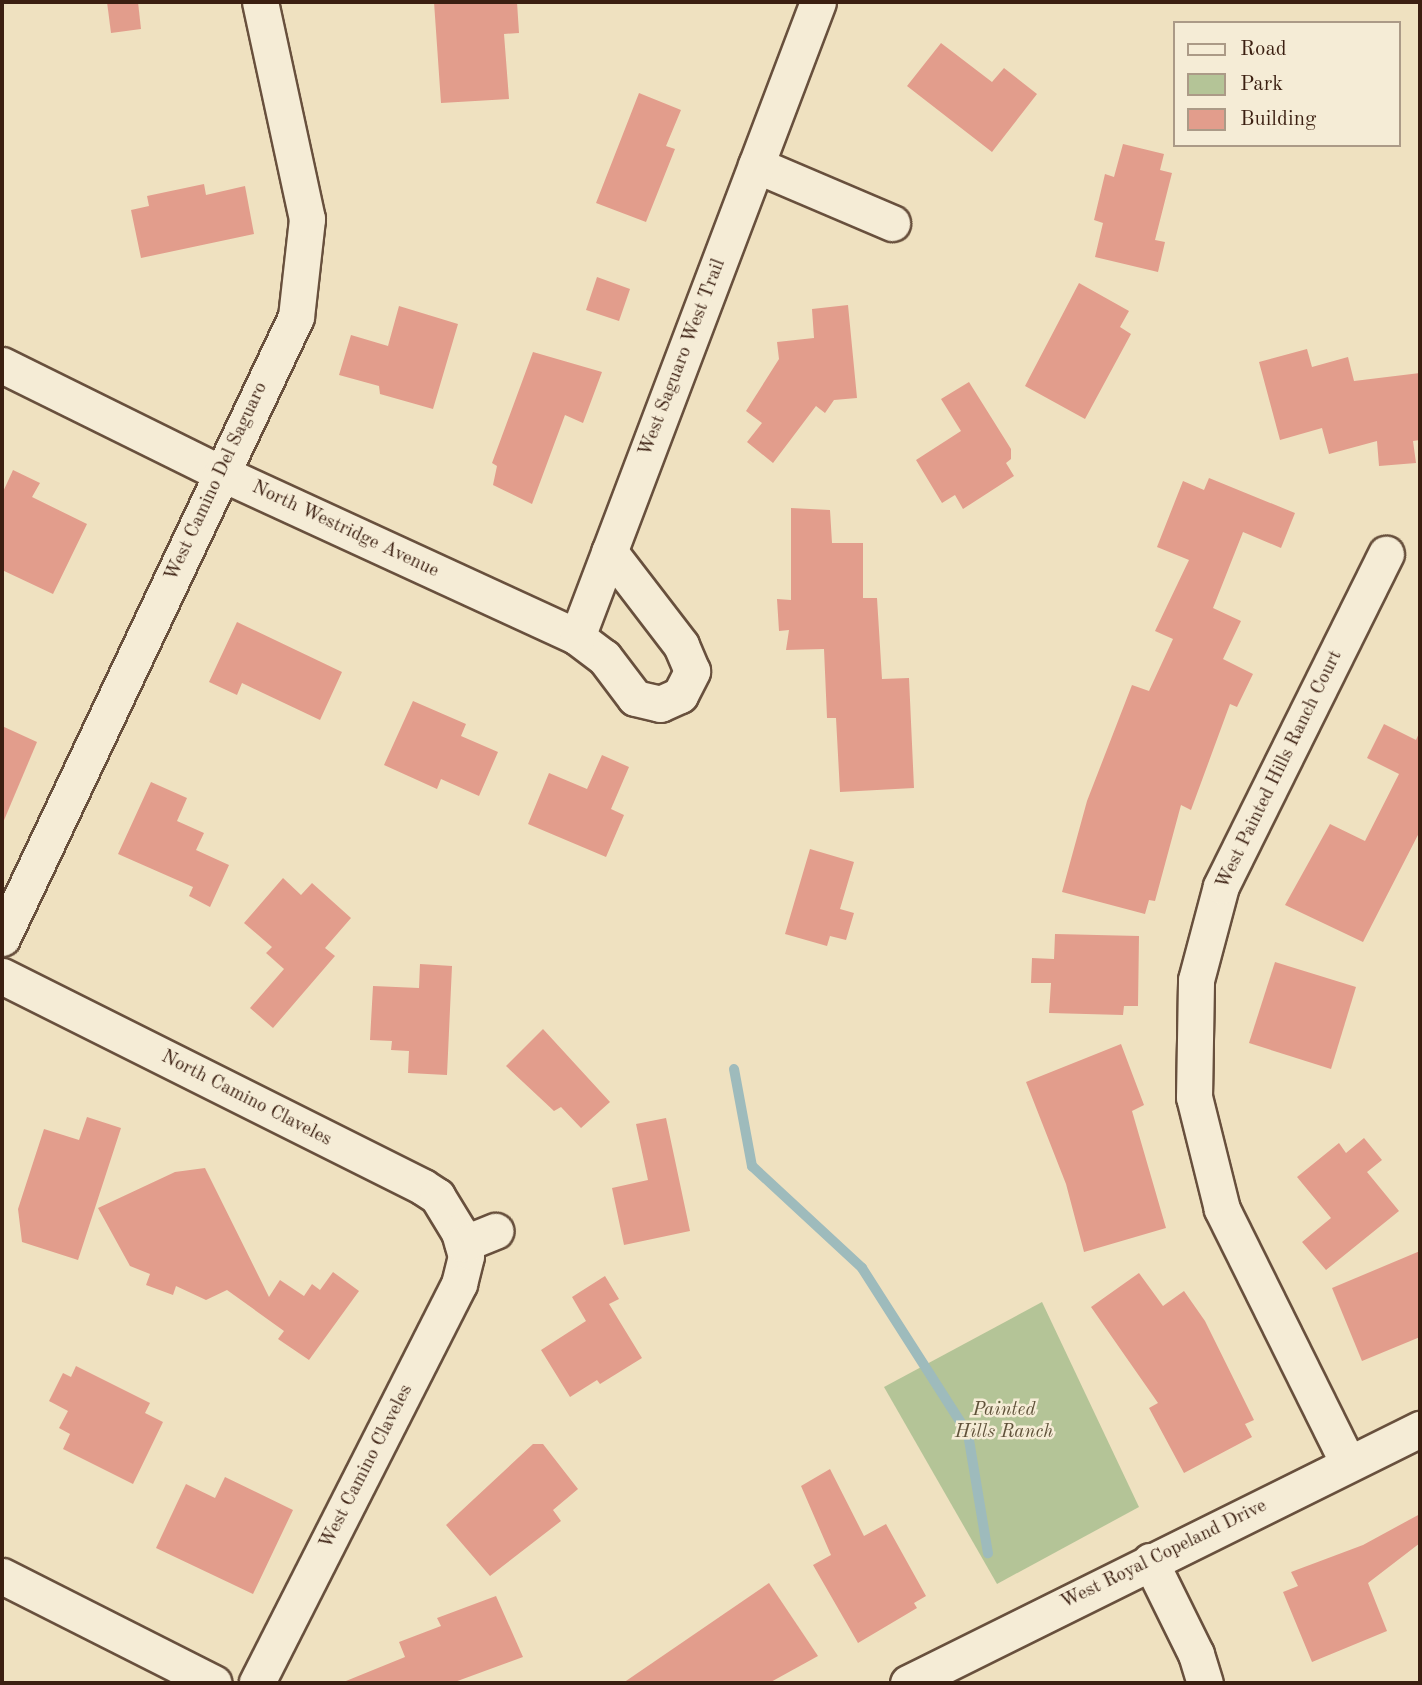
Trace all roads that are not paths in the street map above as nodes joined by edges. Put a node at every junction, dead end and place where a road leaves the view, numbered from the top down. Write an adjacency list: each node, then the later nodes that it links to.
1 (260, 2): 6 (street, West Camino Del Saguaro)
2 (818, 2): 3 (street, West Saguaro West Trail)
3 (756, 165): 4 (street); 7 (street, West Saguaro West Trail)
4 (892, 223)
5 (2, 365): 6 (street, North Westridge Avenue)
6 (221, 473): 9 (street, North Westridge Avenue); 10 (street, West Camino Del Saguaro)
7 (609, 551): 9 (street, West Saguaro West Trail); 9 (street)
8 (1386, 554): 15 (street, West Painted Hills Ranch Court)
9 (577, 637)
10 (2, 938)
11 (2, 976): 13 (street, North Camino Claveles)
12 (495, 1231): 13 (street)
13 (464, 1246): 19 (street, West Camino Claveles)
14 (1420, 1429): 15 (street, West Royal Copeland Drive)
15 (1348, 1464): 16 (street, West Royal Copeland Drive)
16 (1150, 1561): 20 (street, West Royal Copeland Drive); 21 (street)
17 (2, 1576): 18 (street)
18 (214, 1683)
19 (257, 1683)
20 (908, 1683)
21 (1205, 1683)

